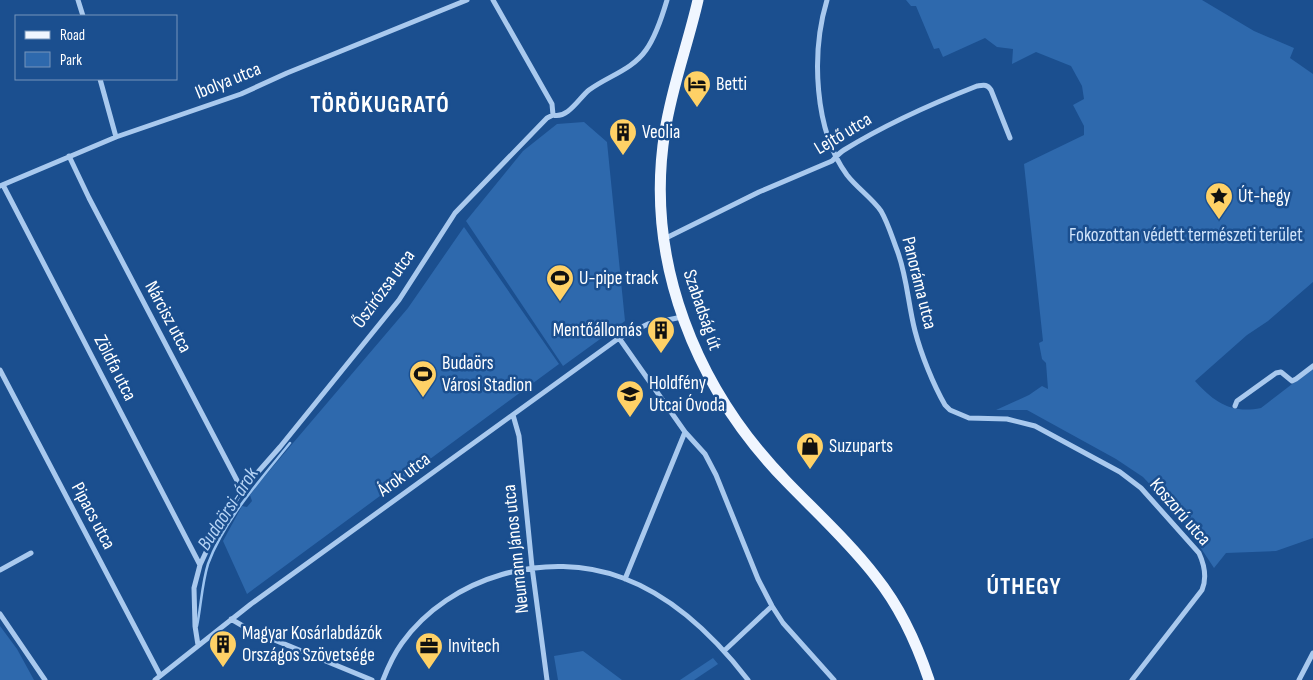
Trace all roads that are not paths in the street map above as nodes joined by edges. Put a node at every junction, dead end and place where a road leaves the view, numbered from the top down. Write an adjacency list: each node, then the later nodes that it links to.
1 (78, 0): 7 (street)
2 (467, 0): 10 (street, Ibolya utca)
3 (493, 0): 9 (street)
4 (667, 0): 9 (street, Őszirózsa utca)
5 (698, 0): 15 (main road, Szabadság út)
6 (827, 0): 13 (street, Panoráma utca)
7 (83, 15)
8 (100, 80): 10 (street)
9 (553, 115): 24 (street, Őszirózsa utca)
10 (116, 137): 12 (street, Ibolya utca)
11 (1010, 138): 13 (street, Lejtő utca)
12 (69, 156): 14 (street, Ibolya utca); 24 (street, Nárcisz utca)
13 (836, 158): 15 (street, Lejtő utca); 22 (street, Panoráma utca)
14 (2, 185): 26 (street, Zöldfa utca)
15 (664, 239): 16 (main road, Szabadság út)
16 (682, 317): 17 (street, Árok utca); 44 (main road, Szabadság út)
17 (619, 338): 21 (street, Árok utca); 23 (street)
18 (1313, 366): 20 (street)
19 (0, 370): 36 (street, Pipacs utca)
20 (1235, 406)
21 (513, 415): 27 (street, Neumann János utca); 32 (street, Árok utca)
22 (1007, 419): 45 (street, Koszorú utca)
23 (685, 432): 29 (street); 30 (street)
24 (242, 490): 26 (street, Őszirózsa utca)
25 (31, 553): 28 (street)
26 (200, 565): 33 (street, Őszirózsa utca)
27 (532, 567): 29 (street); 40 (street); 41 (street, Neumann János utca)
28 (0, 570)
29 (625, 579): 34 (street)
30 (772, 606): 34 (street); 43 (street)
31 (0, 614): 37 (street)
32 (231, 619): 33 (street, Árok utca); 39 (street)
33 (198, 645): 36 (street, Árok utca)
34 (724, 651): 42 (street)
35 (1313, 653): 46 (street)
36 (160, 676): 38 (street, Árok utca)
37 (44, 680)
38 (155, 680)
39 (372, 680)
40 (383, 680)
41 (547, 680)
42 (748, 680)
43 (834, 680)
44 (929, 680)
45 (1132, 680)
46 (1299, 680)

